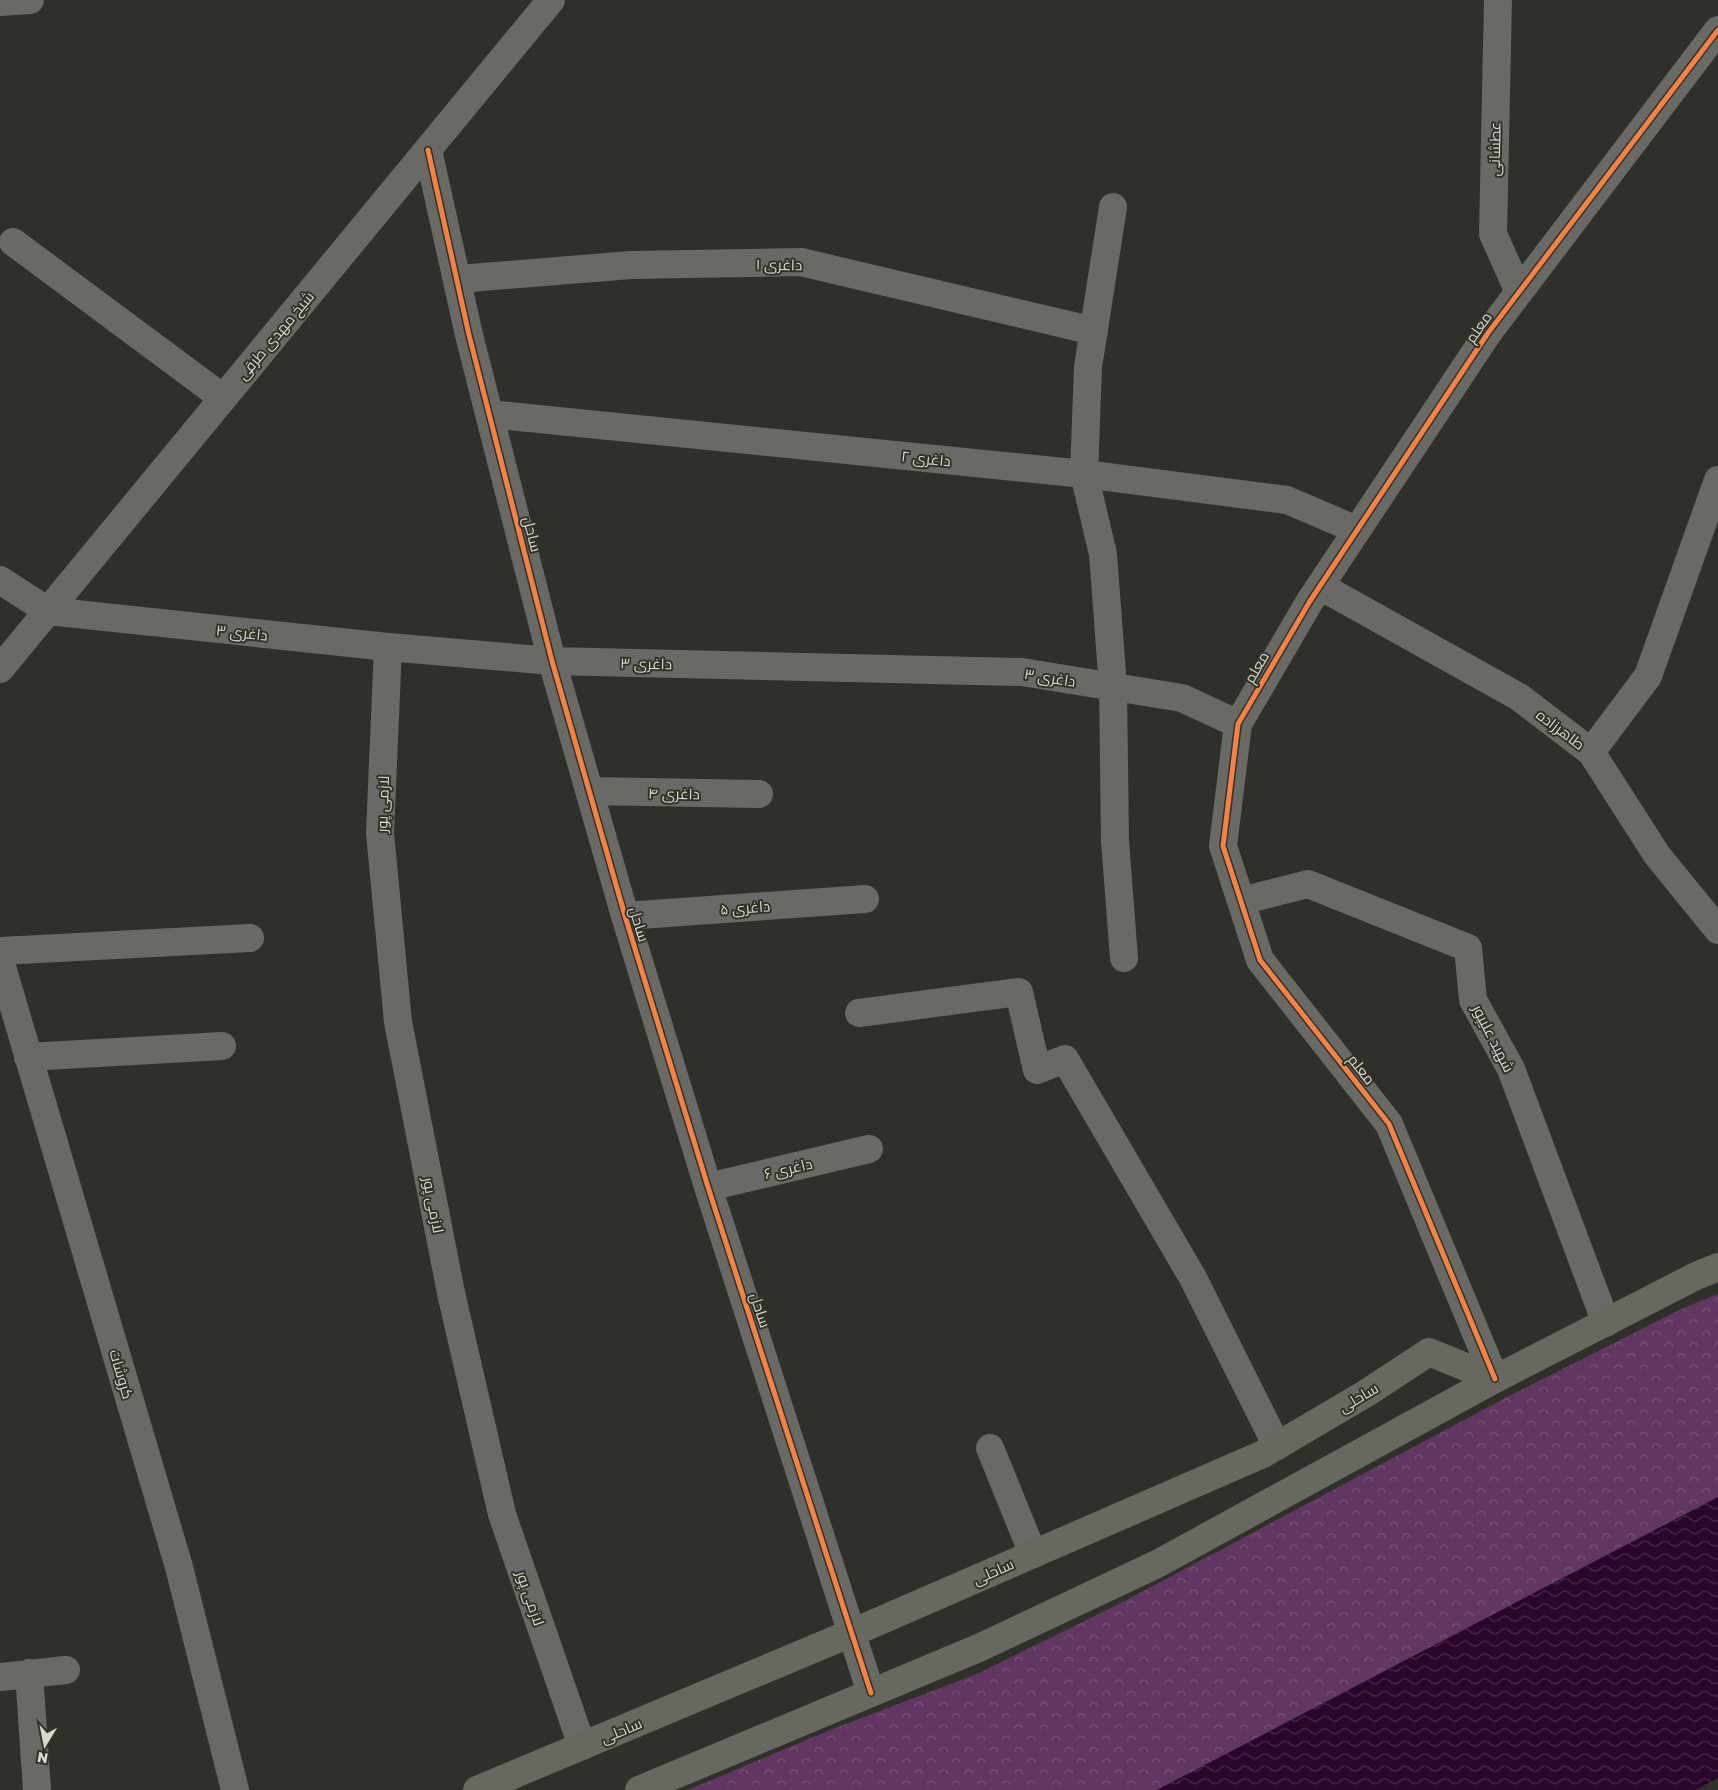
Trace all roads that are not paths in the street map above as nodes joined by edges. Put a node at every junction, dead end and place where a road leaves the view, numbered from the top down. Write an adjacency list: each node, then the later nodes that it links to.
1 (30, 0): 4 (street)
2 (551, 0): 6 (street, شیخ مهدی طرقی)
3 (1498, 0): 10 (street, عطشانی)
4 (0, 2)
5 (1718, 30): 10 (street, معلم)
6 (428, 150): 9 (street, ساحل); 12 (street, شیخ مهدی طرقی)
7 (1113, 207): 11 (street)
8 (13, 242): 12 (street)
9 (458, 279): 11 (street, داغری ۱); 13 (street, ساحل)
10 (1519, 292): 16 (street, معلم)
11 (1094, 331): 14 (street)
12 (223, 398): 19 (street, شیخ مهدی طرقی)
13 (489, 414): 14 (street, داغری ۲); 21 (street, ساحل)
14 (1084, 474): 16 (street, داغری ۲); 23 (street)
15 (1718, 480): 25 (street, طاهرزاده)
16 (1357, 530): 18 (street, معلم)
17 (0, 580): 19 (street)
18 (1320, 586): 24 (street, معلم); 25 (street, طاهرزاده)
19 (48, 611): 20 (street, داغری ۳); 22 (street, شیخ مهدی طرقی)
20 (388, 648): 21 (street, داغری ۳); 52 (street, لازمی پور)
21 (552, 661): 23 (street, داغری ۳); 26 (street, ساحل)
22 (0, 670)
23 (1113, 687): 24 (street, داغری ۳); 34 (street)
24 (1238, 724): 29 (street, معلم)
25 (1591, 752): 31 (street)
26 (589, 791): 27 (street, داغری ۴); 30 (street, ساحل)
27 (759, 794)
28 (865, 899): 30 (street, داغری ۵)
29 (1241, 901): 42 (street, شهید علیپور); 43 (street, معلم)
30 (625, 916): 40 (street, ساحل)
31 (1718, 930)
32 (250, 938): 33 (street)
33 (0, 951)
34 (1124, 958)
35 (0, 960): 38 (street, کروشات)
36 (859, 1013): 44 (street)
37 (222, 1046): 38 (street)
38 (28, 1057): 54 (street, کروشات)
39 (868, 1149): 40 (street, داغری ۶)
40 (708, 1187): 47 (street, ساحل)
41 (1718, 1267): 42 (main road)
42 (1606, 1323): 43 (main road)
43 (1495, 1380): 44 (main road, ساحلی); 51 (main road)
44 (1277, 1446): 46 (main road, ساحلی)
45 (990, 1448): 46 (street)
46 (1033, 1554): 47 (main road, ساحلی)
47 (852, 1633): 51 (street, ساحل); 52 (main road, ساحلی)
48 (66, 1670): 49 (street)
49 (29, 1674): 50 (street); 53 (street)
50 (0, 1677)
51 (871, 1693): 56 (main road)
52 (582, 1746): 55 (main road, ساحلی)
53 (37, 1790)
54 (235, 1790)
55 (477, 1790)
56 (639, 1790)

